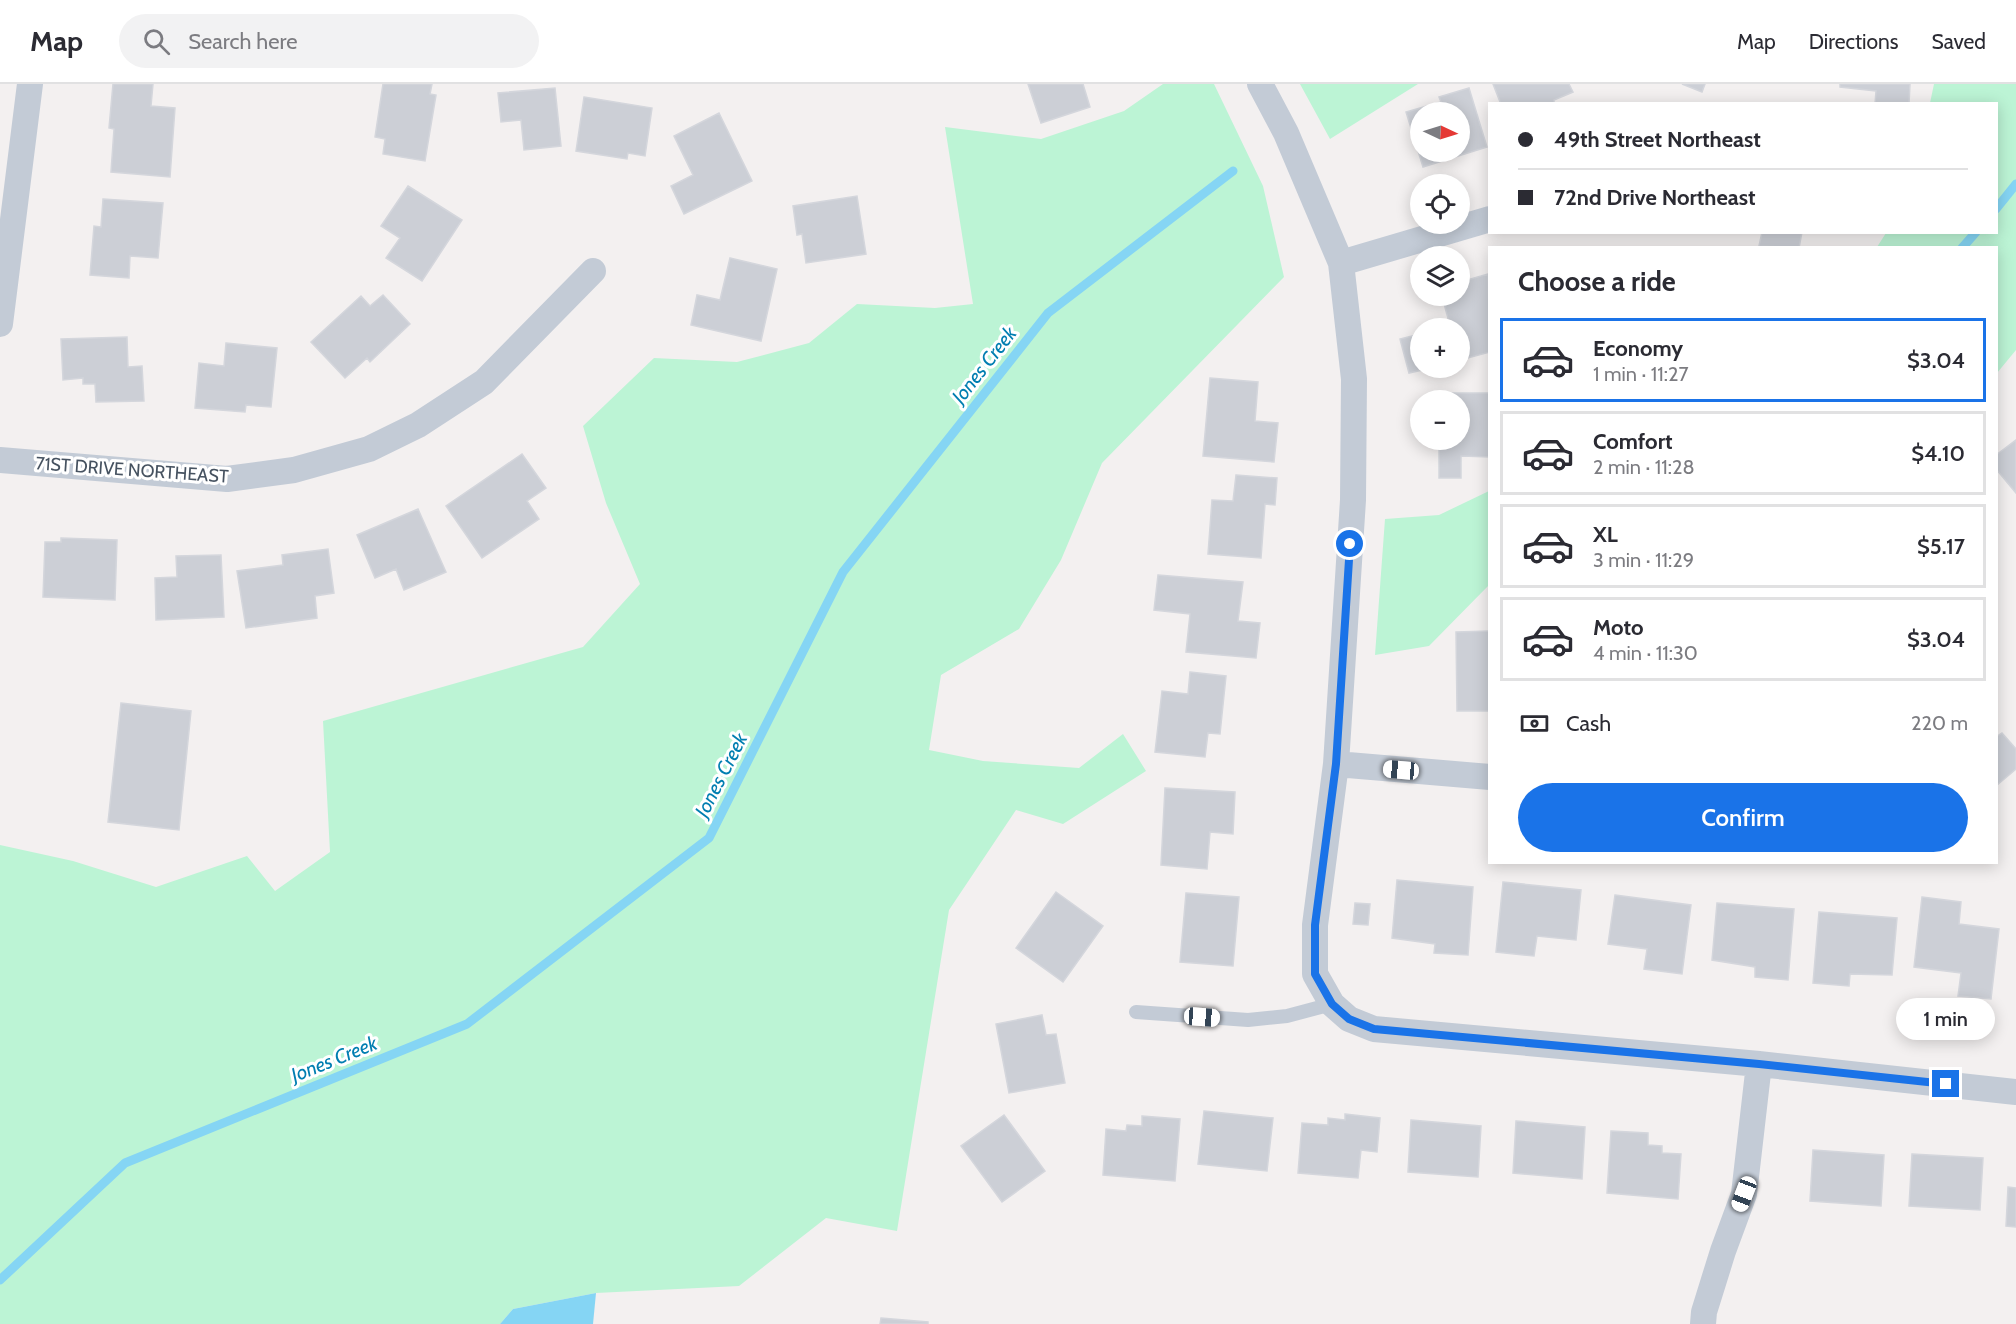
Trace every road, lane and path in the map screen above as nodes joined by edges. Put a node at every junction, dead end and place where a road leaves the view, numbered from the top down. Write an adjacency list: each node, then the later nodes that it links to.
1 (30, 84): 3 (street)
2 (1260, 84): 5 (street)
3 (10, 172): 7 (street)
4 (1488, 220): 5 (street)
5 (1341, 264): 9 (street)
6 (593, 272): 8 (street, 71ST DRIVE NORTHEAST)
7 (0, 324)
8 (0, 460)
9 (1336, 764): 10 (street); 11 (street)
10 (1488, 777)
11 (1332, 1004): 12 (lane); 13 (street)
12 (1136, 1012)
13 (1759, 1064): 14 (street); 15 (street)
14 (2016, 1092)
15 (1703, 1324)

